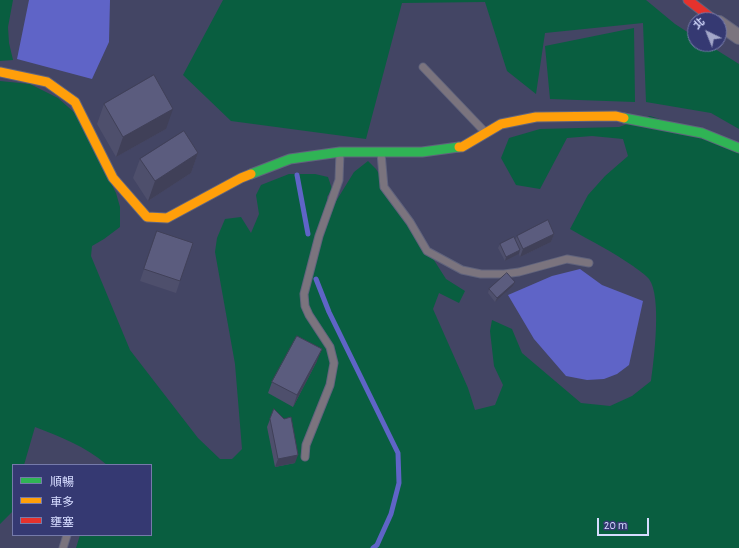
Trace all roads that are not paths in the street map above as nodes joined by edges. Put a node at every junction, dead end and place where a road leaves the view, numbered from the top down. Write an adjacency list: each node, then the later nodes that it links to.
1 (688, 0): 2 (street)
2 (704, 12)
3 (727, 29): 4 (street)
4 (739, 37)
5 (423, 67): 7 (lane)
6 (0, 72): 9 (street)
7 (486, 133): 8 (street); 10 (street)
8 (739, 148)
9 (340, 152): 10 (street); 12 (lane)
10 (381, 153): 11 (lane)
11 (589, 263)
12 (305, 457)
13 (67, 536): 14 (lane)
14 (63, 548)

